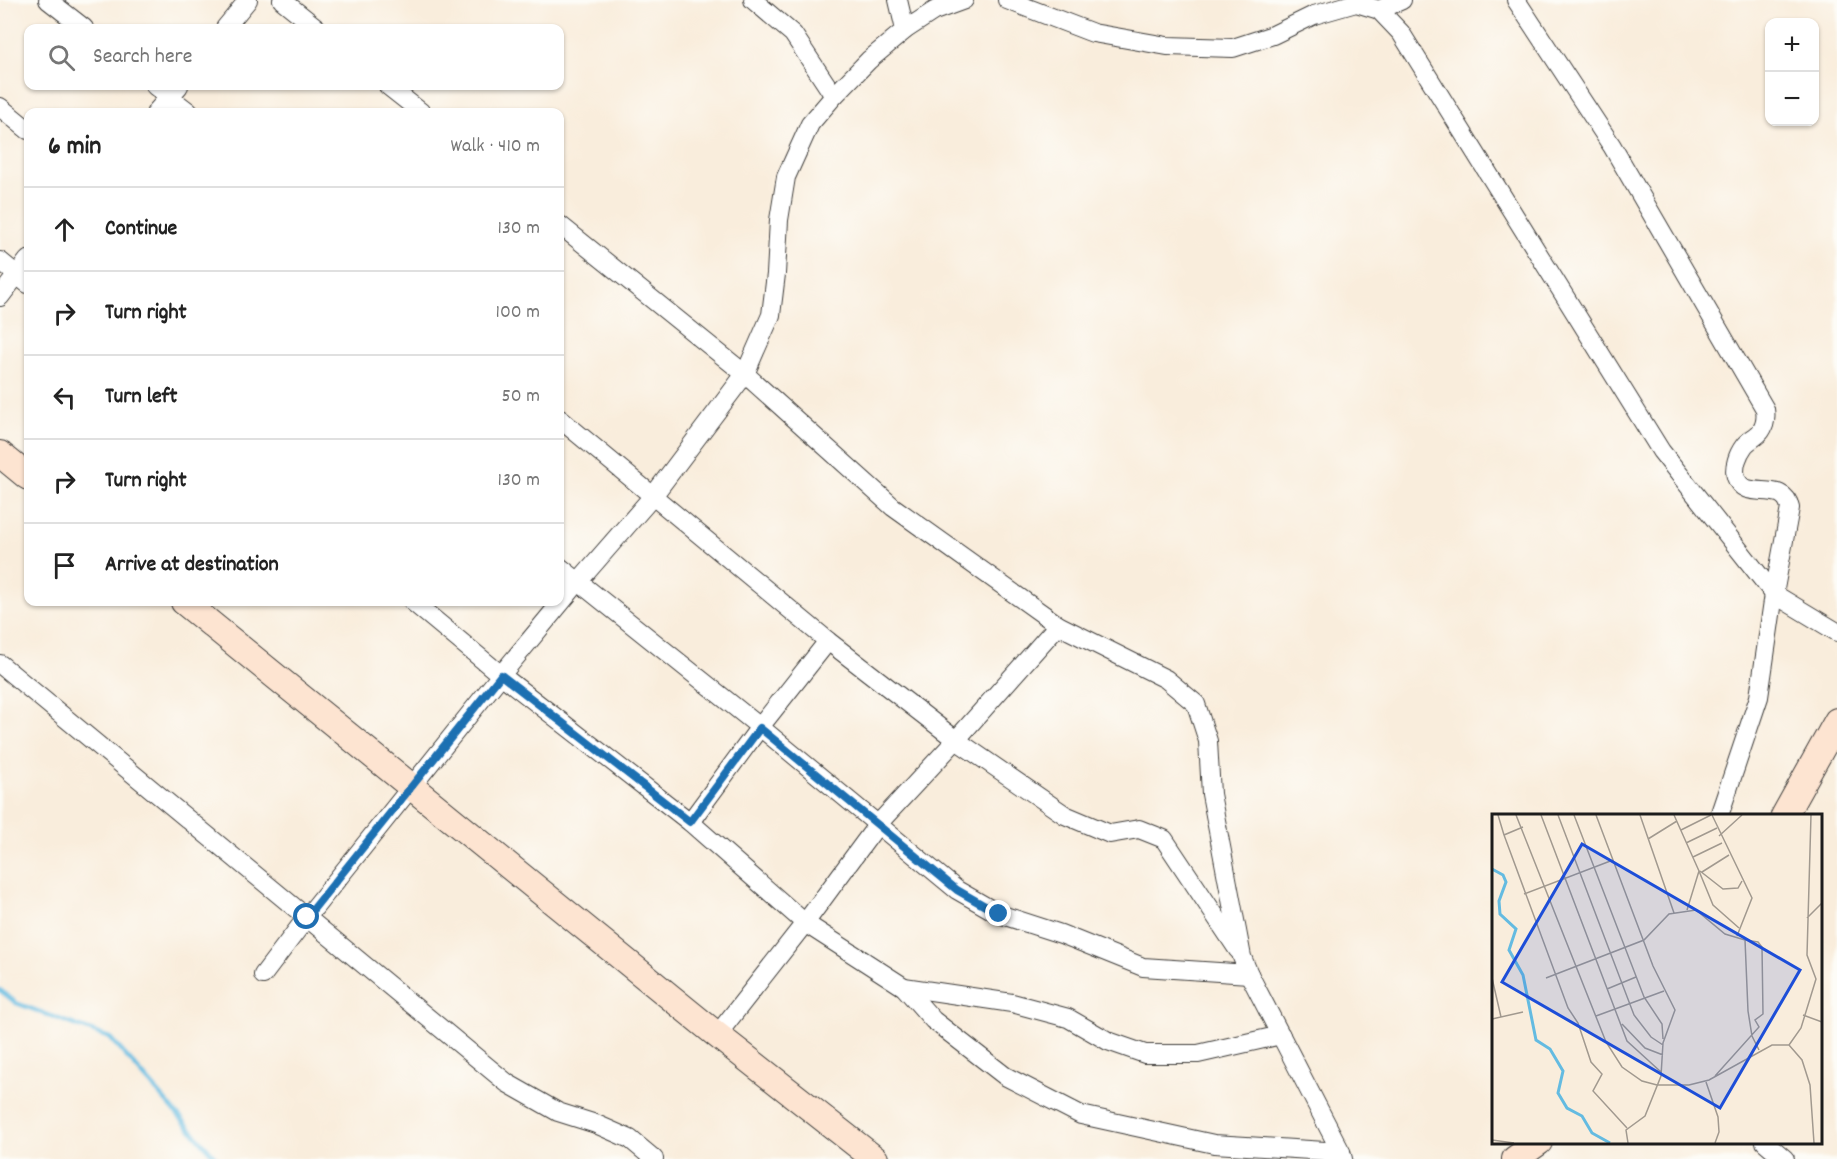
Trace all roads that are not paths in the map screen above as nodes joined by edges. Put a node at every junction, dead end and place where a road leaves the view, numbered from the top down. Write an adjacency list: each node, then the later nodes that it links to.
1 (48, 0): 12 (street)
2 (248, 0): 13 (street)
3 (282, 0): 14 (street)
4 (753, 0): 18 (street)
5 (898, 0): 15 (street)
6 (964, 0): 15 (street)
7 (1007, 0): 10 (street)
8 (1402, 0): 11 (street)
9 (1516, 0): 36 (street)
10 (1312, 8): 11 (street)
11 (1379, 10): 36 (street)
12 (79, 24)
13 (228, 24)
14 (312, 24)
15 (905, 30): 18 (street)
16 (393, 90): 22 (street)
17 (175, 91): 20 (street); 21 (street)
18 (834, 96): 29 (street)
19 (0, 107): 23 (street)
20 (160, 108)
21 (186, 108)
22 (416, 108)
23 (24, 127)
24 (564, 228): 29 (street)
25 (0, 261): 26 (street)
26 (24, 273)
27 (24, 274): 28 (street)
28 (0, 297)
29 (745, 374): 33 (street); 41 (street)
30 (564, 422): 33 (street)
31 (0, 454): 32 (street)
32 (24, 474)
33 (653, 496): 35 (street); 43 (street)
34 (564, 570): 35 (street)
35 (578, 582): 37 (street); 47 (street)
36 (1774, 594): 42 (street); 50 (street)
37 (564, 599)
38 (189, 606): 49 (street)
39 (418, 606): 45 (street)
40 (558, 606): 45 (street)
41 (1058, 625): 48 (street); 56 (street)
42 (1837, 632)
43 (828, 641): 47 (street); 48 (street)
44 (0, 664): 54 (street)
45 (501, 675): 49 (street); 52 (street)
46 (1837, 721): 51 (street)
47 (760, 728): 52 (street); 53 (street)
48 (956, 740): 53 (street); 56 (street)
49 (412, 786): 54 (street); 59 (street)
50 (1720, 814)
51 (1785, 814)
52 (690, 822): 55 (street)
53 (878, 824): 55 (street); 56 (street)
54 (307, 917): 57 (street); 64 (street)
55 (805, 923): 58 (street); 59 (street)
56 (1245, 965): 60 (street)
57 (263, 975)
58 (904, 987): 60 (street); 63 (street)
59 (717, 1035): 65 (street)
60 (1281, 1035): 63 (street)
61 (1538, 1144): 66 (street)
62 (1766, 1144): 67 (street)
63 (1342, 1156)
64 (654, 1159)
65 (875, 1159)
66 (1515, 1159)
67 (1785, 1159)

